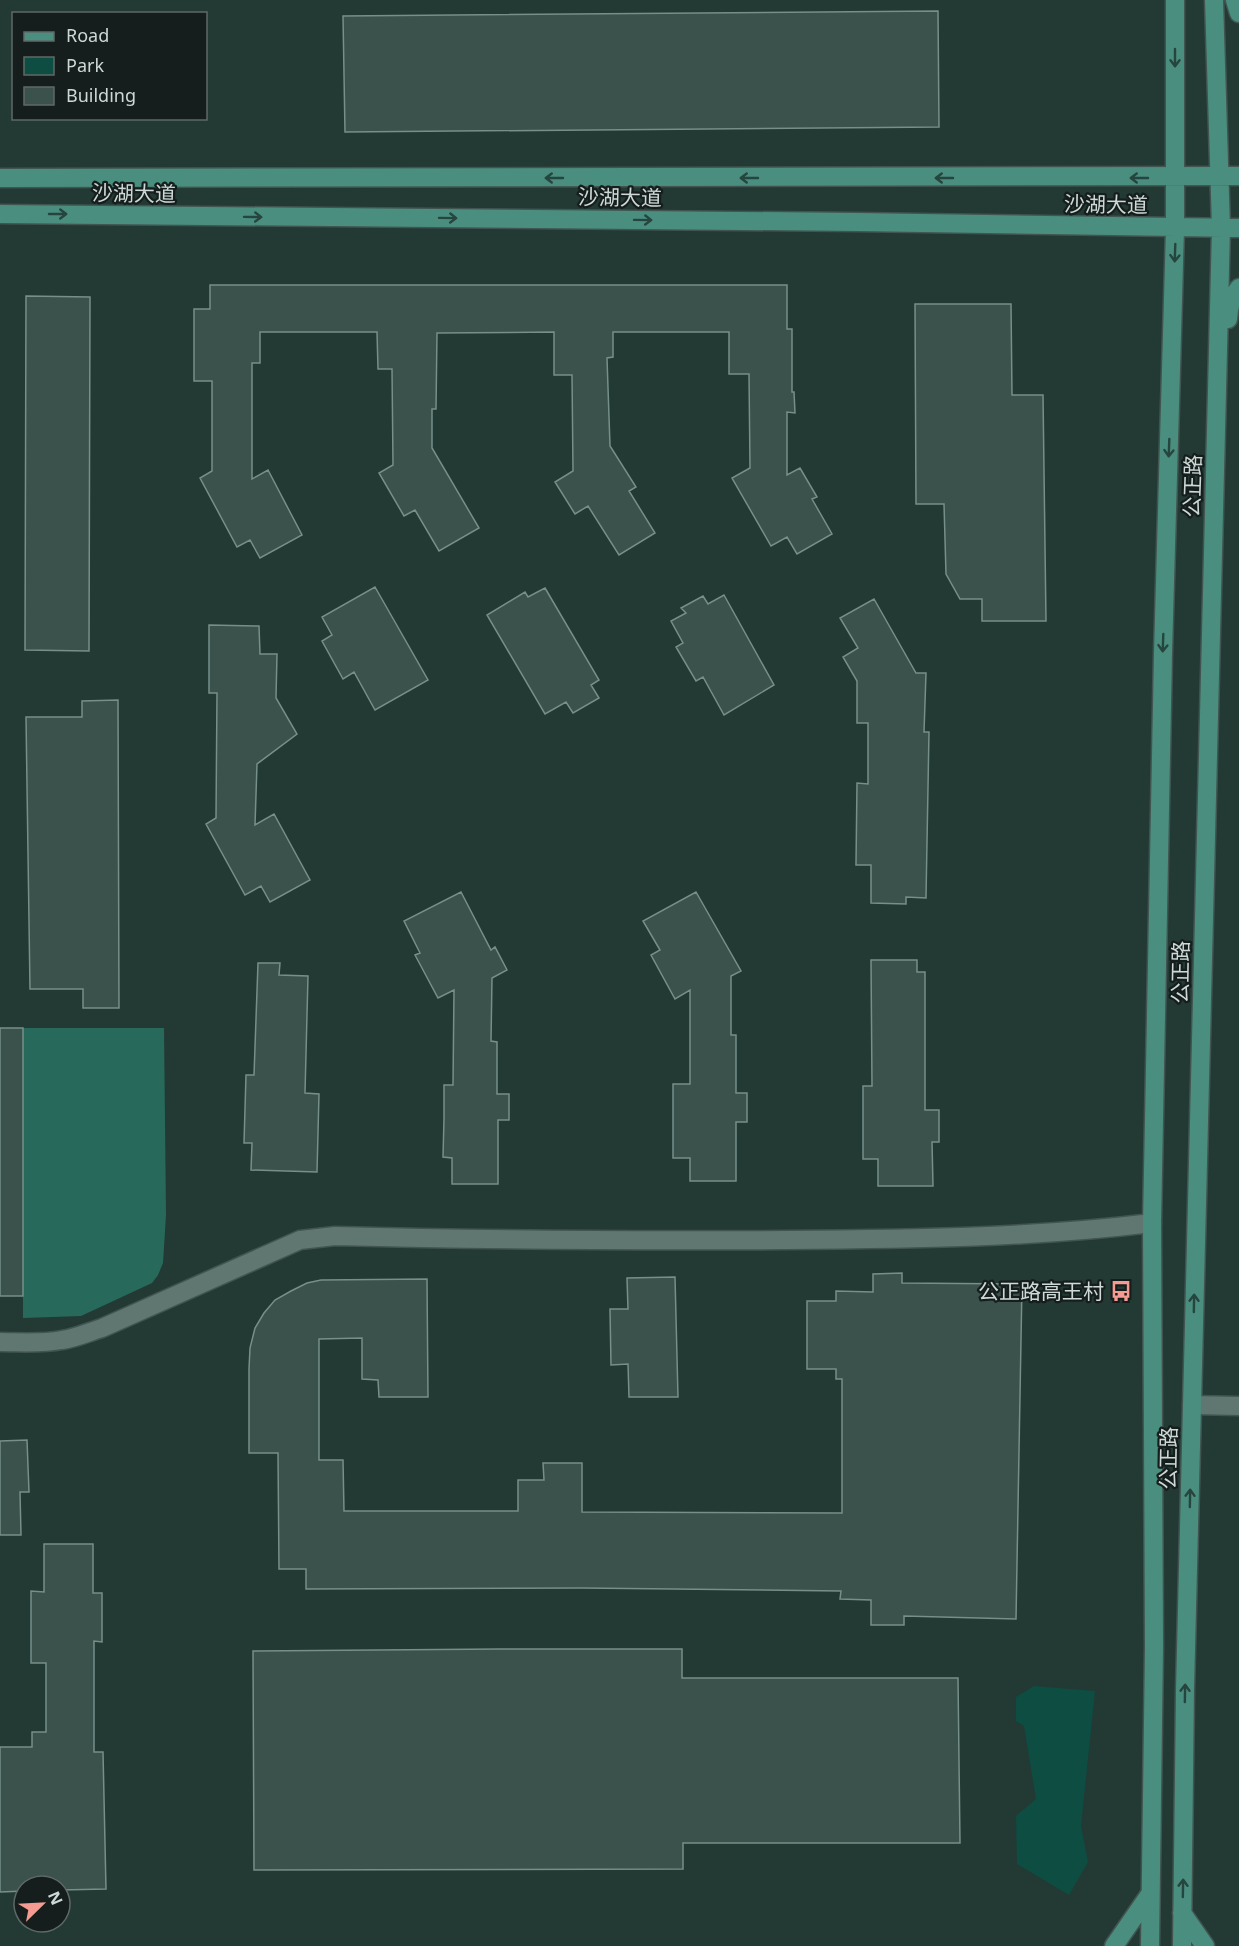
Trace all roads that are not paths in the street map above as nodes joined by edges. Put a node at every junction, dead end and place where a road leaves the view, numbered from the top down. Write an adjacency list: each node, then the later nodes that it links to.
1 (1175, 0): 8 (main road, 公正路, one-way to 8)
2 (1214, 0): 5 (main road, 公正路)
3 (1235, 0): 4 (main road)
4 (1239, 13)
5 (1220, 176): 6 (main road, 沙湖大道); 8 (main road, 沙湖大道); 11 (main road, 公正路)
6 (1239, 176)
7 (0, 178): 8 (main road, 沙湖大道, one-way to 7)
8 (1176, 178): 10 (main road, 公正路)
9 (0, 214): 10 (main road, 沙湖大道, one-way to 10)
10 (1175, 228): 11 (main road, 沙湖大道); 14 (main road, 公正路, one-way to 14)
11 (1230, 228): 13 (main road, 公正路)
12 (1239, 288): 13 (main road)
13 (1217, 420): 16 (main road, 公正路, one-way to 13)
14 (1152, 1223): 15 (street); 18 (main road, 公正路)
15 (0, 1342)
16 (1192, 1404): 17 (street); 19 (main road, 公正路, one-way to 16)
17 (1239, 1406)
18 (1150, 1894): 20 (main road); 21 (main road, 公正路)
19 (1182, 1913): 22 (main road, 公正路); 23 (main road)
20 (1114, 1946)
21 (1150, 1946)
22 (1182, 1946)
23 (1205, 1946)

